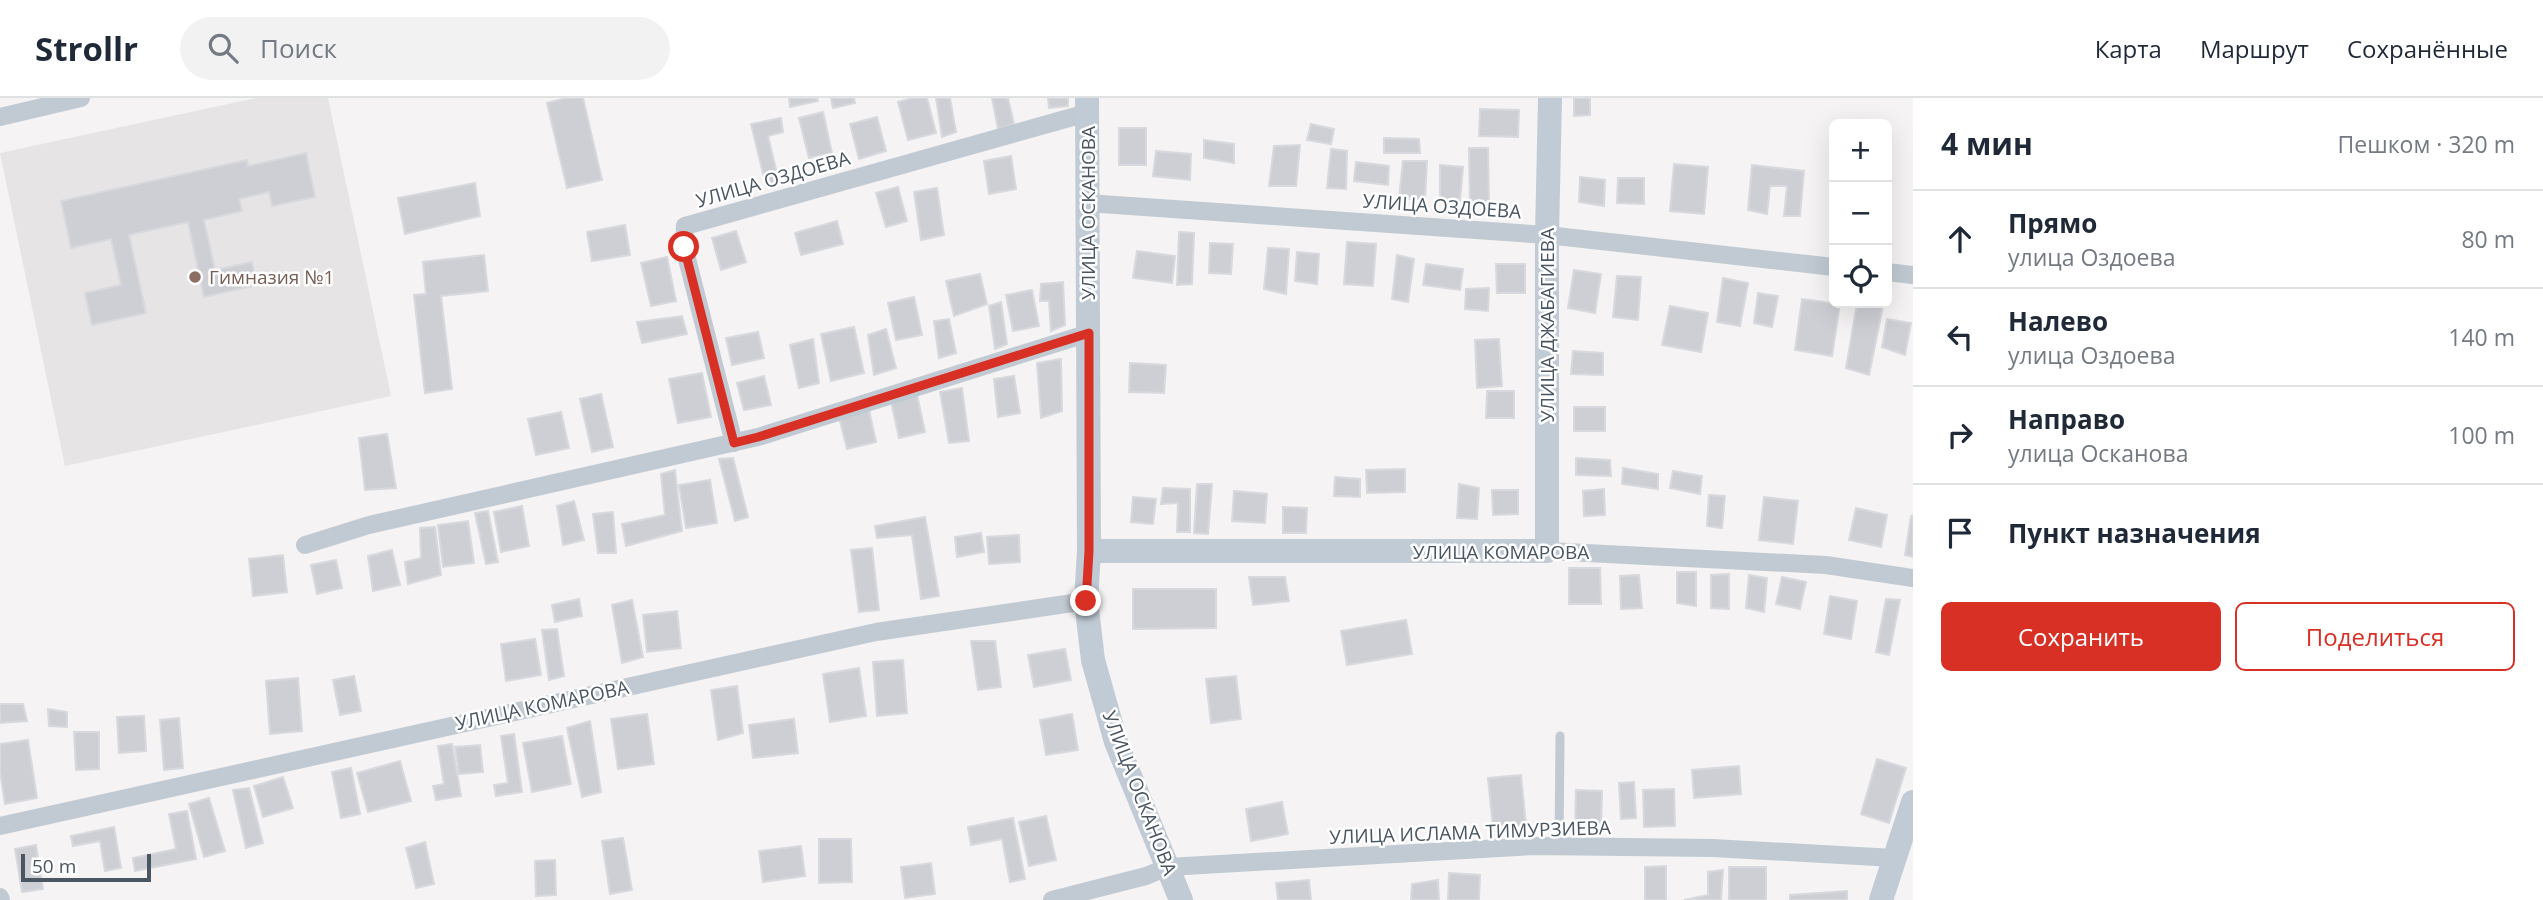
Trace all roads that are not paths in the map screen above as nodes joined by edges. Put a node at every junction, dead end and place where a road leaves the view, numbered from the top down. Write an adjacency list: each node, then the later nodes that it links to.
1 (81, 98): 4 (street)
2 (1550, 98): 6 (main road, УЛИЦА ДЖАБАГИЕВА)
3 (1087, 106): 5 (main road, УЛИЦА ОСКАНОВА); 11 (street, УЛИЦА ОЗДОЕВА)
4 (0, 117)
5 (1087, 202): 6 (street, УЛИЦА ОЗДОЕВА); 10 (main road, УЛИЦА ОСКАНОВА)
6 (1547, 235): 7 (street, УЛИЦА ОЗДОЕВА); 14 (main road, УЛИЦА ДЖАБАГИЕВА)
7 (1829, 266)
8 (1892, 273): 9 (street)
9 (1913, 275)
10 (1089, 333): 11 (street); 13 (main road, УЛИЦА ОСКАНОВА)
11 (734, 443): 12 (street)
12 (305, 545)
13 (1089, 551): 14 (main road, УЛИЦА КОМАРОВА); 16 (main road, УЛИЦА ОСКАНОВА)
14 (1547, 551): 15 (street, УЛИЦА КОМАРОВА)
15 (1913, 578)
16 (1086, 601): 19 (street, УЛИЦА КОМАРОВА); 22 (main road, УЛИЦА ОСКАНОВА)
17 (1560, 736): 20 (lane)
18 (1913, 802): 21 (main road)
19 (0, 825)
20 (1559, 846): 21 (street, УЛИЦА ИСЛАМА ТИМУРЗИЕВА); 22 (street, УЛИЦА ИСЛАМА ТИМУРЗИЕВА)
21 (1894, 858): 25 (main road)
22 (1168, 867): 23 (street, УЛИЦА ИСЛАМА ТИМУРЗИЕВА); 24 (main road, УЛИЦА ОСКАНОВА)
23 (1052, 900)
24 (1181, 900)
25 (1881, 900)

